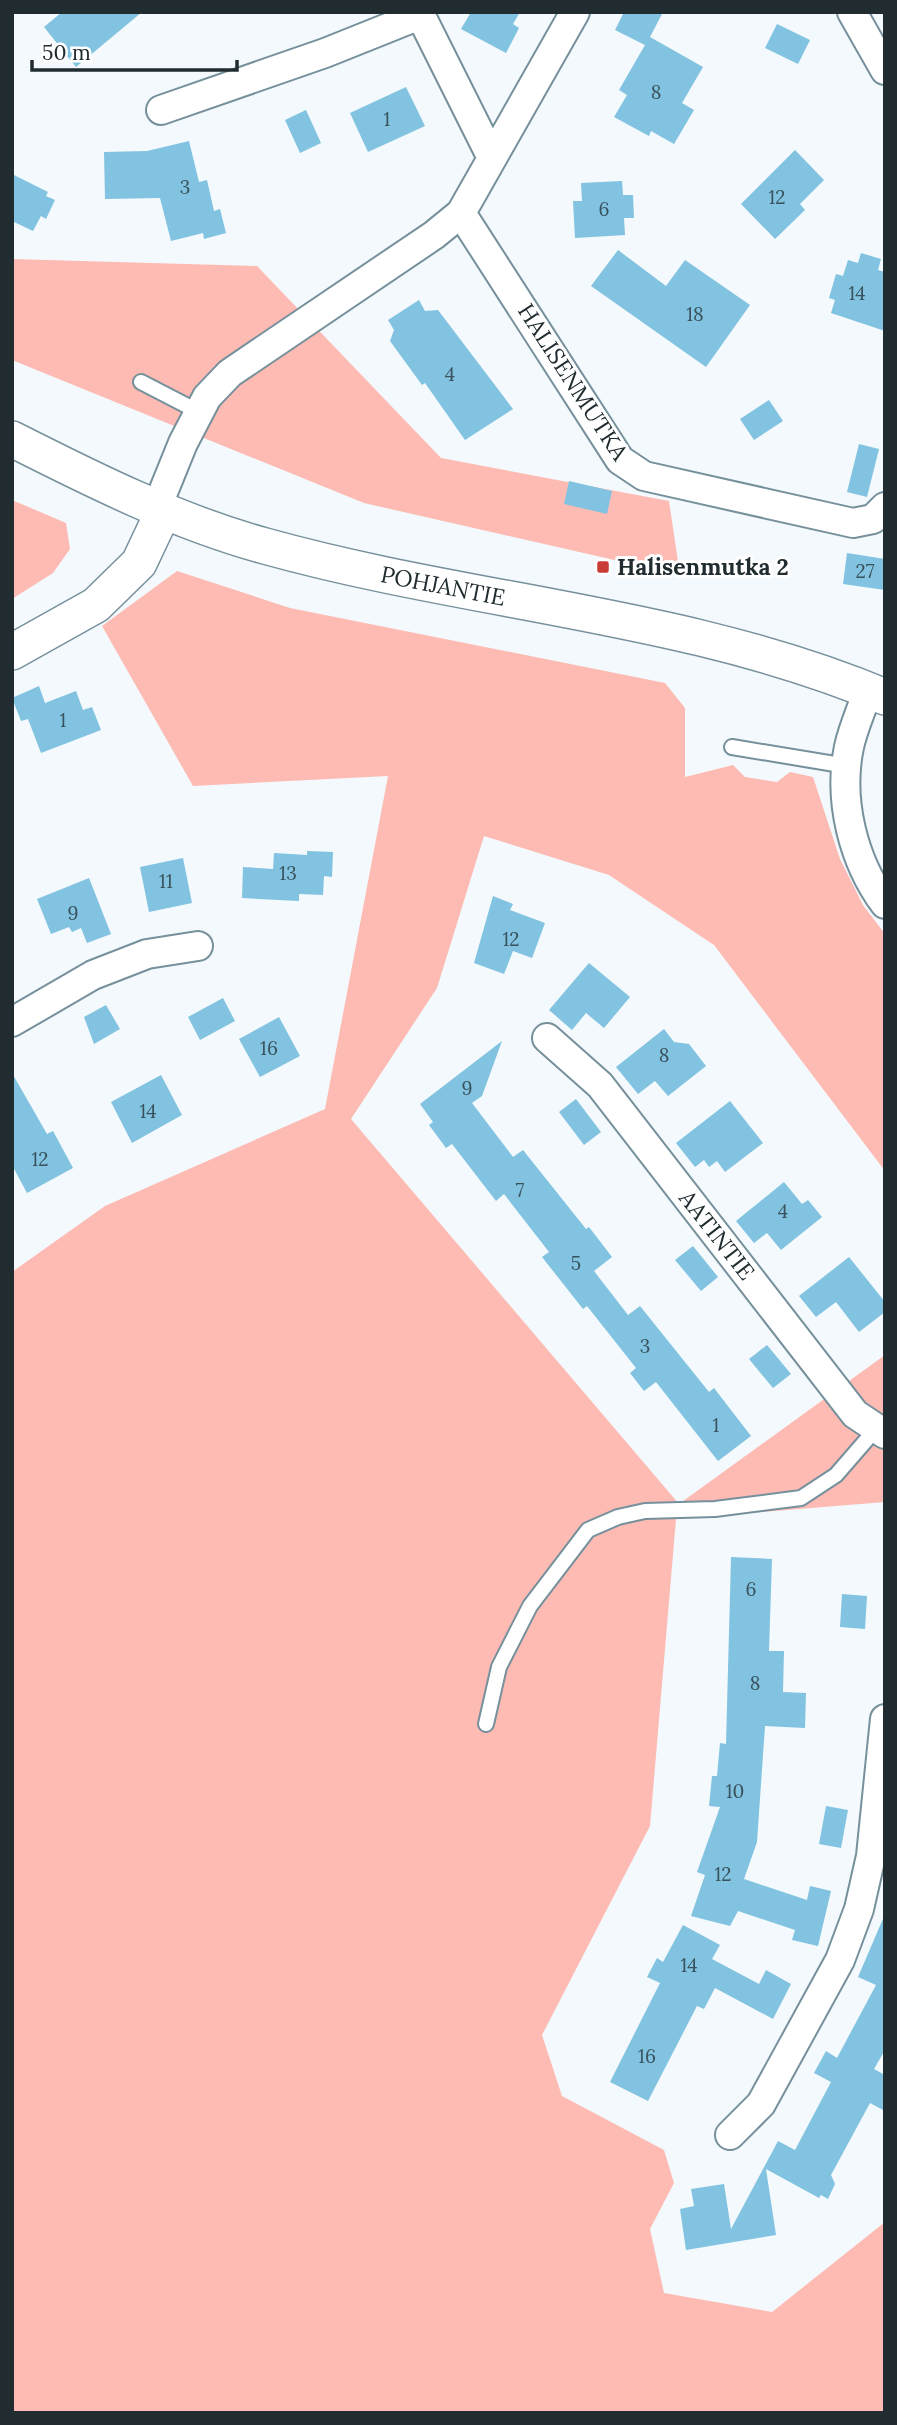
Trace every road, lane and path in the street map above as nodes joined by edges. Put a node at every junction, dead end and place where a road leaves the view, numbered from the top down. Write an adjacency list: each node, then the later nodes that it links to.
1 (575, 12): 6 (street)
2 (852, 12): 4 (street)
3 (420, 13): 5 (street); 6 (street)
4 (885, 70)
5 (161, 110)
6 (492, 159): 7 (street)
7 (461, 214): 9 (street); 11 (street, HALISENMUTKA)
8 (141, 382): 9 (lane)
9 (199, 412): 12 (street)
10 (12, 439): 12 (street, POHJANTIE)
11 (885, 507)
12 (161, 508): 13 (street); 14 (street, POHJANTIE)
13 (12, 652)
14 (877, 694): 16 (street)
15 (732, 747): 16 (lane)
16 (847, 766): 17 (street)
17 (885, 904)
18 (198, 946): 19 (street)
19 (12, 1022)
20 (547, 1038): 21 (street, AATINTIE)
21 (880, 1432): 23 (lane)
22 (885, 1719): 24 (street)
23 (485, 1724)
24 (730, 2134)

